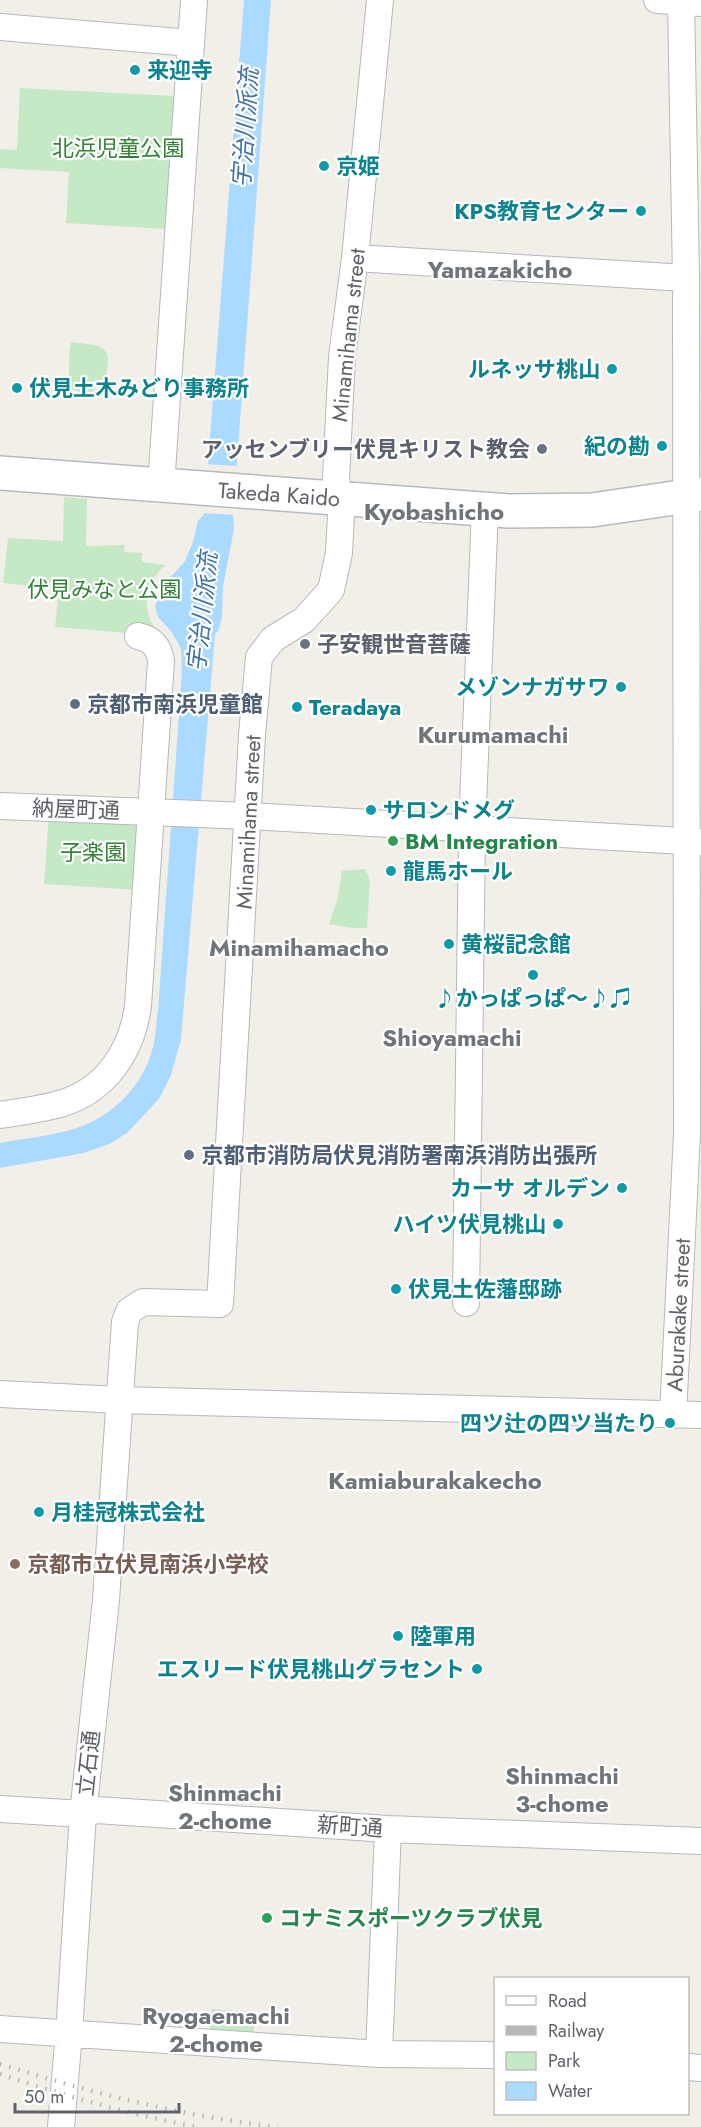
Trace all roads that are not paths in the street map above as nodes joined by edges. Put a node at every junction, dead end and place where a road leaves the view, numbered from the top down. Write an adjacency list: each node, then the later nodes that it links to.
1 (194, 0): 5 (street)
2 (380, 0): 6 (street, Minamihama street)
3 (680, 1): 7 (street, Aburakake street)
4 (0, 27): 5 (street)
5 (191, 43): 9 (street)
6 (355, 258): 7 (street); 11 (street, Minamihama street)
7 (686, 278): 10 (street, Aburakake street)
8 (0, 473): 9 (main road, Takeda Kaido)
9 (168, 486): 11 (main road, Takeda Kaido)
10 (693, 495): 12 (main road, Takeda Kaido); 18 (street, Aburakake street)
11 (338, 498): 12 (main road, Takeda Kaido); 16 (street, Minamihama street)
12 (485, 509): 17 (street)
13 (138, 636): 15 (street)
14 (0, 806): 15 (street, 納屋町通)
15 (155, 812): 16 (street, 納屋町通); 19 (street)
16 (248, 816): 17 (street); 23 (street, Minamihama street)
17 (472, 830): 18 (street); 21 (street)
18 (693, 841): 20 (street, Aburakake street)
19 (1, 1110)
20 (694, 1134): 24 (street, Aburakake street)
21 (466, 1303)
22 (0, 1394): 23 (street)
23 (120, 1400): 24 (street); 27 (street, 立石通)
24 (674, 1415): 25 (street, Aburakake street)
25 (701, 1415)
26 (0, 1809): 27 (street, 新町通)
27 (83, 1814): 28 (street, 新町通); 31 (street, 立石通)
28 (388, 1828): 29 (street, 新町通); 32 (street)
29 (701, 1841)
30 (0, 2029): 31 (street)
31 (69, 2033): 32 (street); 34 (street, 立石通)
32 (379, 2054): 33 (street)
33 (494, 2055)
34 (61, 2127)

